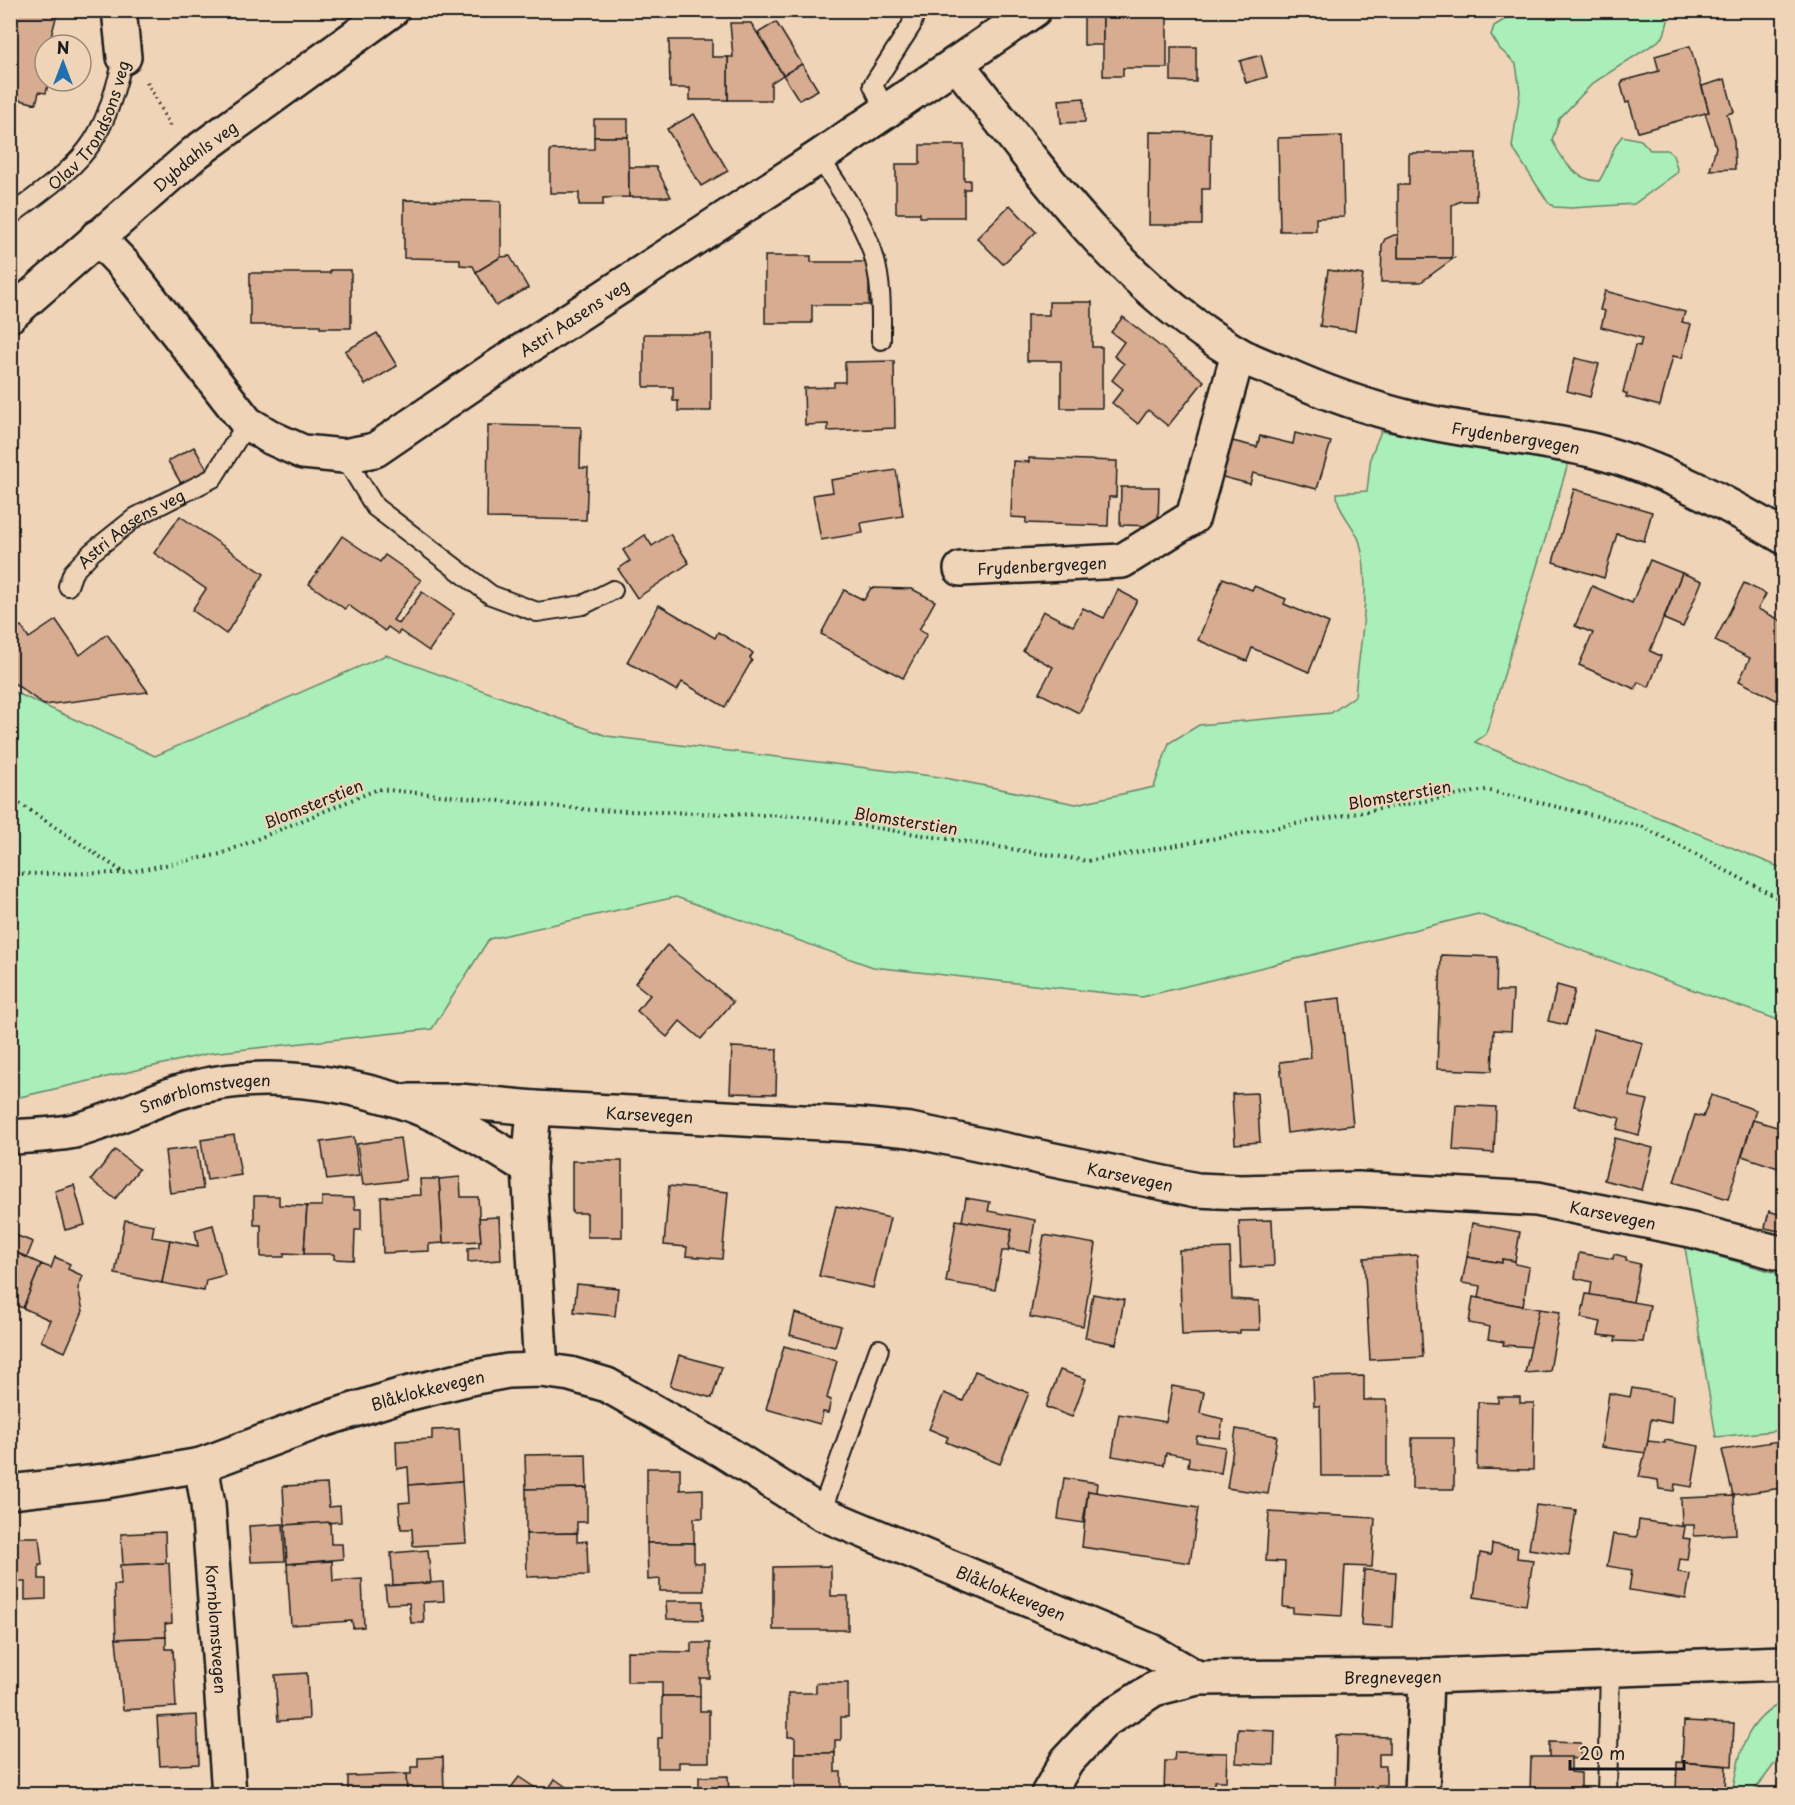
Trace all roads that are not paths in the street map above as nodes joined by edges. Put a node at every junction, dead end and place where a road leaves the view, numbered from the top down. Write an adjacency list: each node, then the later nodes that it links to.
1 (119, 10): 5 (street, Olav Trondsons veg)
2 (392, 10): 10 (street, Dybdahls veg)
3 (916, 10): 7 (lane)
4 (1034, 10): 6 (street, Astri Aasens veg)
5 (124, 57): 9 (lane, Olav Trondsons veg)
6 (957, 64): 7 (street, Astri Aasens veg); 13 (street, Frydenbergvegen)
7 (885, 110): 8 (street, Astri Aasens veg)
8 (819, 157): 12 (lane); 15 (street, Astri Aasens veg)
9 (10, 216)
10 (97, 237): 11 (street, Dybdahls veg); 14 (street, Astri Aasens veg)
11 (10, 315)
12 (881, 340)
13 (1238, 354): 16 (street, Frydenbergvegen); 17 (street, Frydenbergvegen)
14 (247, 423): 15 (street, Astri Aasens veg); 18 (lane, Astri Aasens veg)
15 (344, 456): 19 (lane)
16 (1785, 537)
17 (961, 569)
18 (68, 586)
19 (613, 590)
20 (402, 1101): 21 (street, Smørblomstvegen); 22 (street, Smørblomstvegen); 23 (street, Smørblomstvegen)
21 (534, 1108): 23 (street); 24 (street, Karsevegen)
22 (10, 1137)
23 (529, 1168): 26 (street)
24 (1785, 1254)
25 (879, 1349): 29 (lane)
26 (541, 1370): 27 (street, Blåklokkevegen); 29 (street, Blåklokkevegen)
27 (201, 1465): 28 (street, Blåklokkevegen); 34 (street, Kornblomstvegen)
28 (10, 1492)
29 (821, 1513): 33 (street, Blåklokkevegen)
30 (1785, 1663): 31 (street, Bregnevegen)
31 (1610, 1670): 32 (street, Bregnevegen); 37 (lane)
32 (1426, 1677): 33 (street, Bregnevegen); 36 (street)
33 (1197, 1678): 35 (street, Bregnevegen)
34 (230, 1794)
35 (1048, 1794)
36 (1422, 1794)
37 (1607, 1794)

